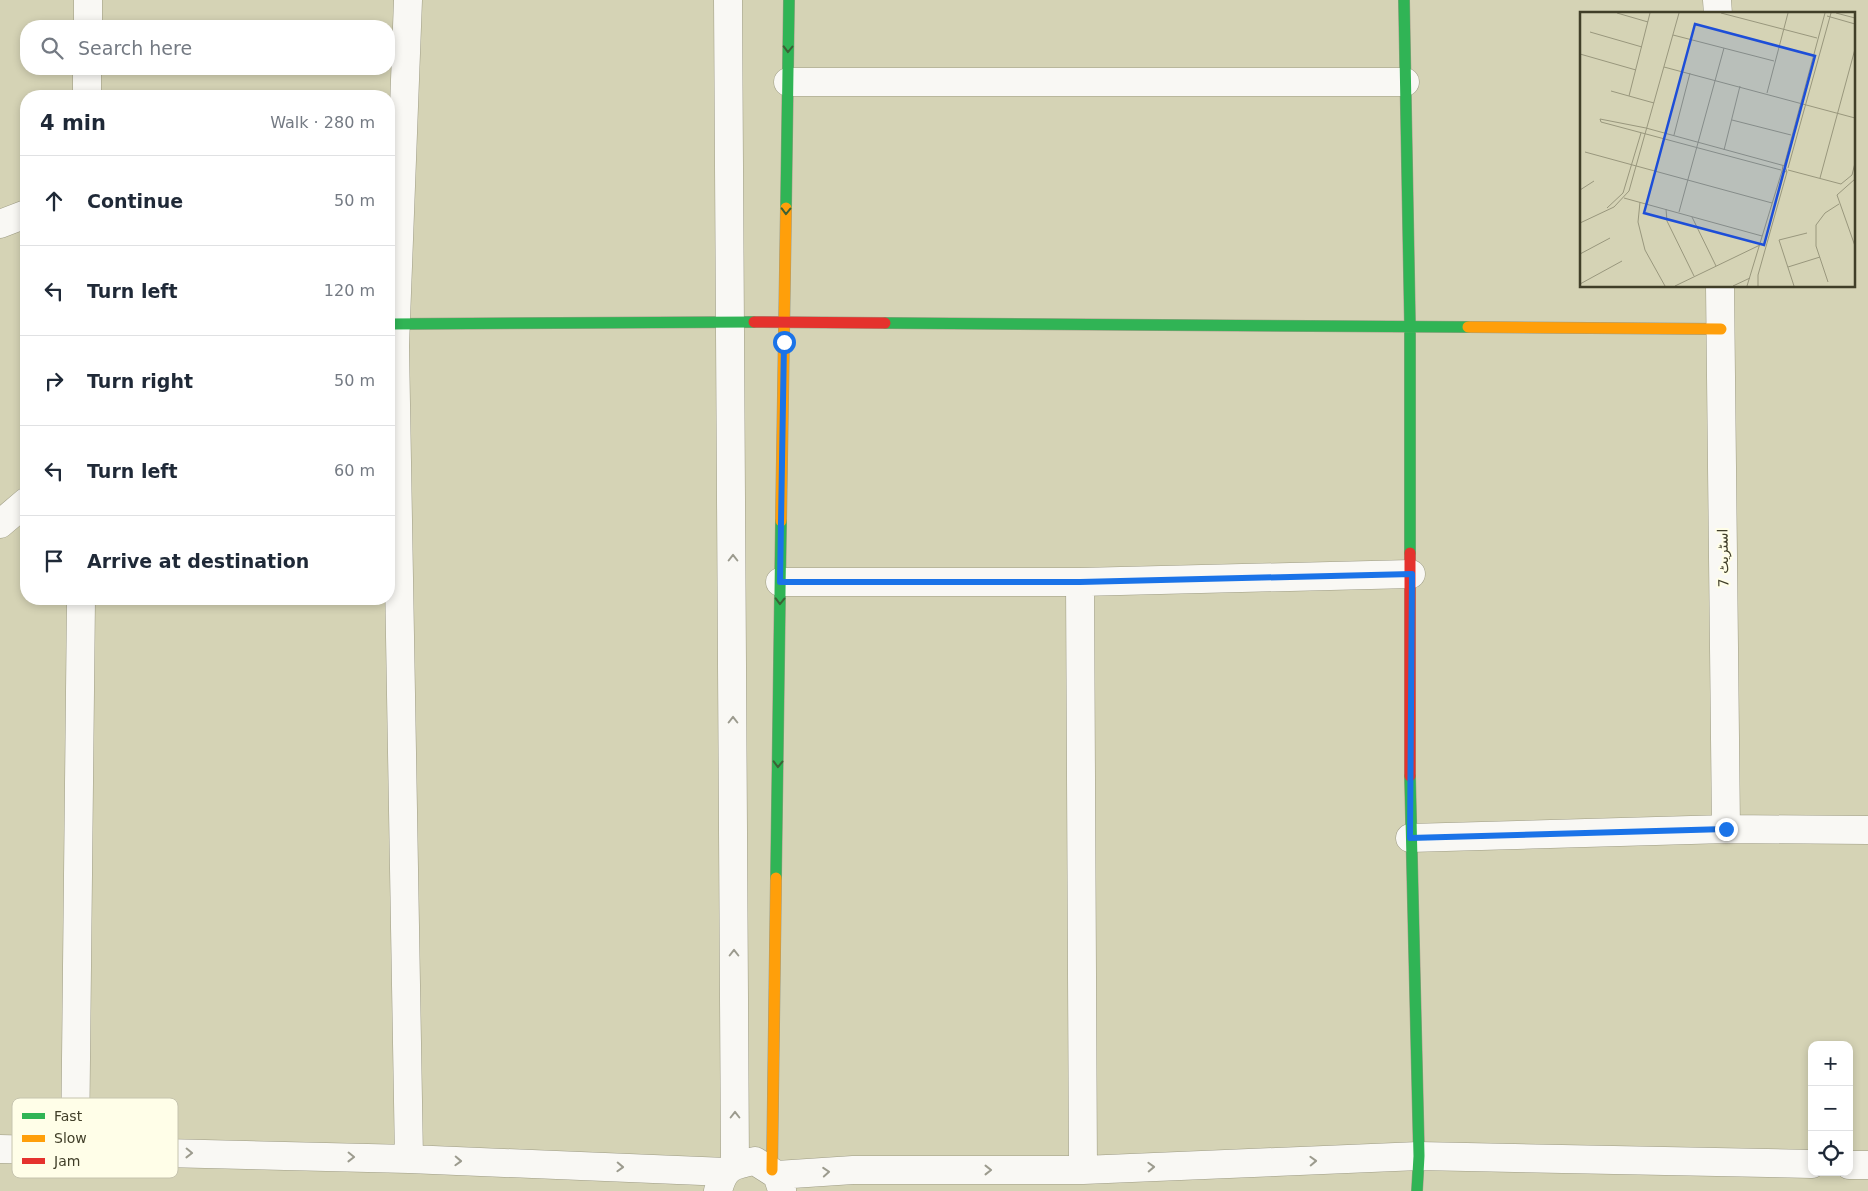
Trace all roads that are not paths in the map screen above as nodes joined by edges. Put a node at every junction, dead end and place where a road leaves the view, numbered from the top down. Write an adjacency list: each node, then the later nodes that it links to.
1 (88, 0): 6 (street)
2 (408, 0): 13 (street)
3 (728, 0): 17 (street)
4 (789, 0): 8 (street, one-way to 8)
5 (1404, 0): 9 (street)
6 (88, 20)
7 (87, 75): 10 (street)
8 (788, 82): 9 (street); 15 (street, one-way to 15)
9 (1405, 82): 18 (street)
10 (87, 90)
11 (20, 216): 12 (street)
12 (0, 224)
13 (395, 263)
14 (1720, 288): 19 (street, اسٹریٹ 7)
15 (784, 322): 17 (street); 18 (street); 24 (street)
16 (395, 324): 17 (street)
17 (731, 324): 38 (street, one-way to 17)
18 (1410, 327): 19 (street); 23 (street)
19 (1721, 328): 27 (street, اسٹریٹ 7)
20 (395, 471): 33 (street)
21 (20, 507): 22 (street)
22 (0, 524)
23 (1412, 574): 25 (street); 29 (street)
24 (780, 582): 25 (street); 39 (street, one-way to 39)
25 (1080, 582): 37 (street)
26 (82, 605): 30 (street)
27 (1726, 829): 28 (street); 29 (street)
28 (1868, 830)
29 (1410, 838): 32 (street)
30 (76, 1098)
31 (178, 1153): 33 (street, one-way to 33)
32 (1419, 1156): 34 (street); 37 (street, one-way to 32); 40 (street)
33 (409, 1159): 38 (street, one-way to 38)
34 (1808, 1164)
35 (1853, 1165): 36 (street)
36 (1868, 1165)
37 (1083, 1170): 39 (street, one-way to 37)
38 (726, 1176): 39 (street)
39 (777, 1178)
40 (1416, 1191)

